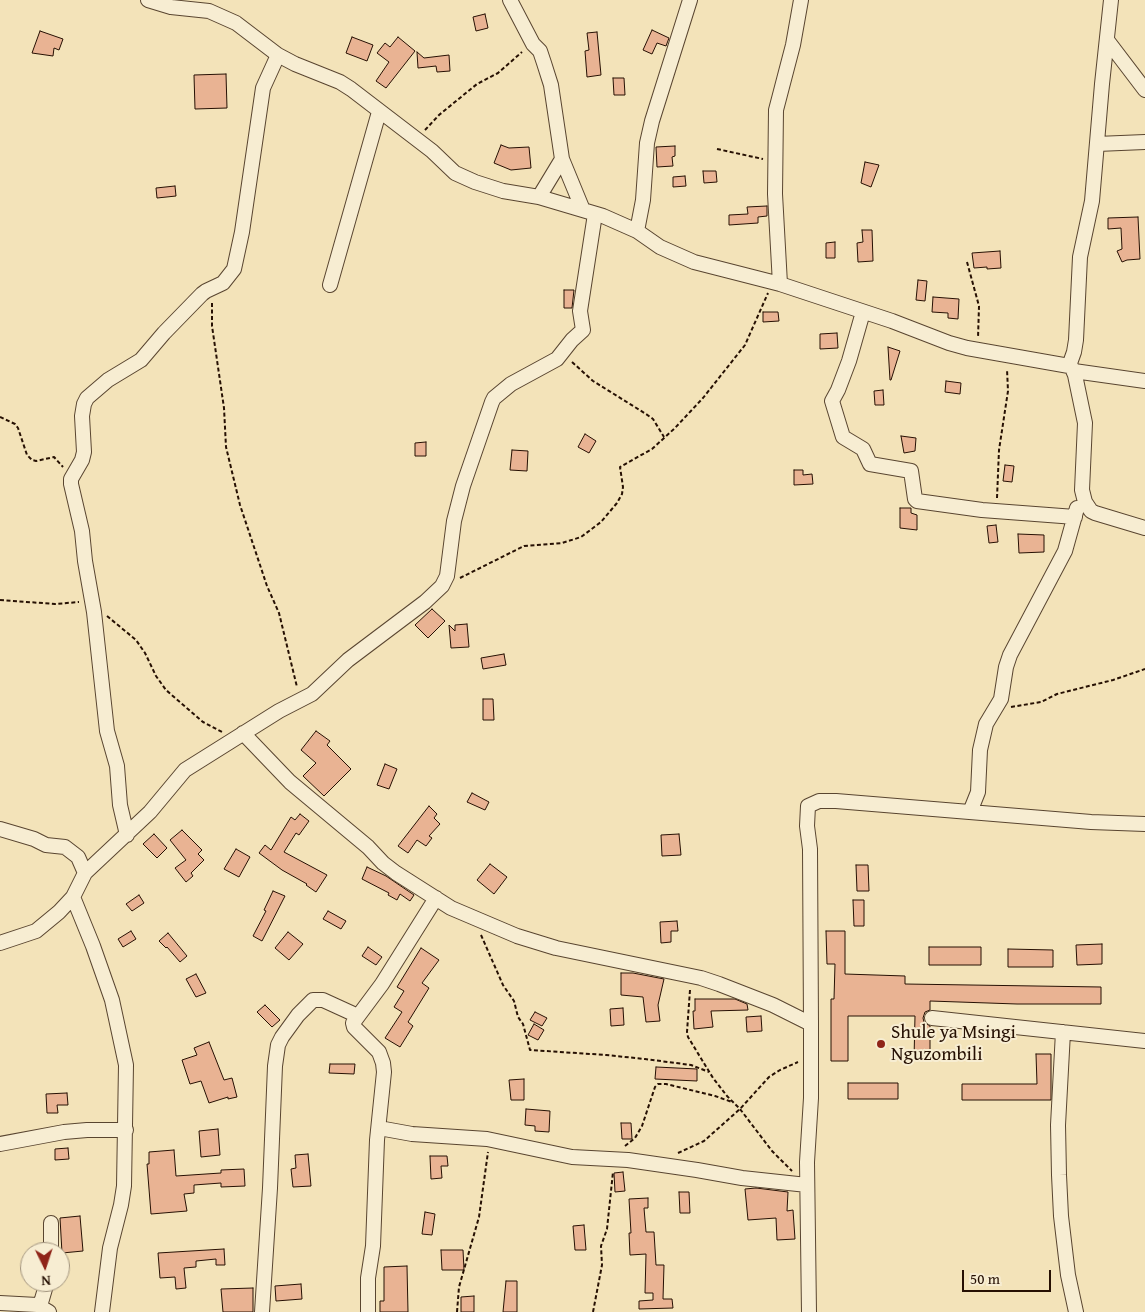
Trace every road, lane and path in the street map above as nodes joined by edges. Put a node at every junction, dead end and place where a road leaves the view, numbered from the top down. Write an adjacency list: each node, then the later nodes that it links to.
1 (148, 0): 6 (street)
2 (510, 0): 8 (street)
3 (690, 0): 20 (street)
4 (801, 0): 17 (street)
5 (1111, 0): 7 (street)
6 (199, 5): 9 (street)
7 (1107, 40): 10 (street); 14 (street)
8 (533, 44): 12 (path); 16 (street)
9 (278, 55): 11 (street); 24 (street)
10 (1145, 90)
11 (380, 112): 12 (street); 23 (street)
12 (417, 139): 18 (street)
13 (1145, 142): 14 (street)
14 (1097, 144): 29 (street)
15 (717, 149): 17 (path)
16 (562, 159): 18 (street); 19 (street)
17 (775, 163): 22 (street)
18 (539, 197): 19 (street)
19 (589, 212): 20 (street); 27 (street)
20 (637, 232): 22 (street)
21 (967, 262): 26 (path)
22 (776, 283): 25 (street); 32 (path)
23 (330, 285)
24 (219, 286): 33 (street); 42 (path)
25 (863, 312): 26 (street); 35 (street)
26 (977, 350): 28 (street)
27 (562, 354): 32 (path); 38 (street)
28 (1005, 354): 29 (street); 35 (path)
29 (1071, 368): 30 (street); 34 (street)
30 (1145, 382)
31 (0, 417): 33 (path)
32 (664, 437): 38 (path)
33 (72, 477): 40 (street)
34 (1082, 490): 36 (street); 37 (street)
35 (997, 511): 36 (street)
36 (1074, 517): 43 (street)
37 (1145, 528)
38 (442, 586): 42 (street)
39 (0, 600): 40 (path)
40 (93, 606): 44 (path); 48 (street)
41 (1145, 669): 43 (path)
42 (301, 701): 44 (street)
43 (995, 710): 45 (street)
44 (240, 735): 48 (street); 51 (street)
45 (970, 812): 46 (street); 57 (street)
46 (1145, 824)
47 (0, 829): 49 (street)
48 (127, 834): 49 (street)
49 (85, 873): 50 (street)
50 (73, 897): 53 (street); 65 (street)
51 (436, 898): 52 (street); 55 (street)
52 (474, 918): 54 (street); 61 (path)
53 (0, 943)
54 (692, 976): 57 (street); 61 (path)
55 (358, 1016): 64 (street); 78 (street)
56 (932, 1018): 58 (street)
57 (811, 1024): 60 (street)
58 (1063, 1032): 59 (street); 83 (street)
59 (1145, 1040)
60 (811, 1058): 63 (path); 71 (street)
61 (709, 1072): 62 (path)
62 (734, 1103): 63 (path); 68 (path)
63 (740, 1109): 70 (path); 71 (path)
64 (379, 1128): 66 (street); 79 (street)
65 (126, 1130): 67 (street); 77 (street)
66 (493, 1141): 69 (street); 80 (path)
67 (0, 1144)
68 (624, 1147)
69 (614, 1159): 70 (street); 81 (path)
70 (655, 1164): 71 (street)
71 (805, 1185): 82 (street)
72 (51, 1223): 73 (street)
73 (51, 1242)
74 (46, 1292): 76 (street)
75 (0, 1303): 76 (street)
76 (45, 1309)
77 (102, 1312)
78 (262, 1312)
79 (368, 1312)
80 (457, 1312)
81 (593, 1312)
82 (808, 1312)
83 (1076, 1312)

